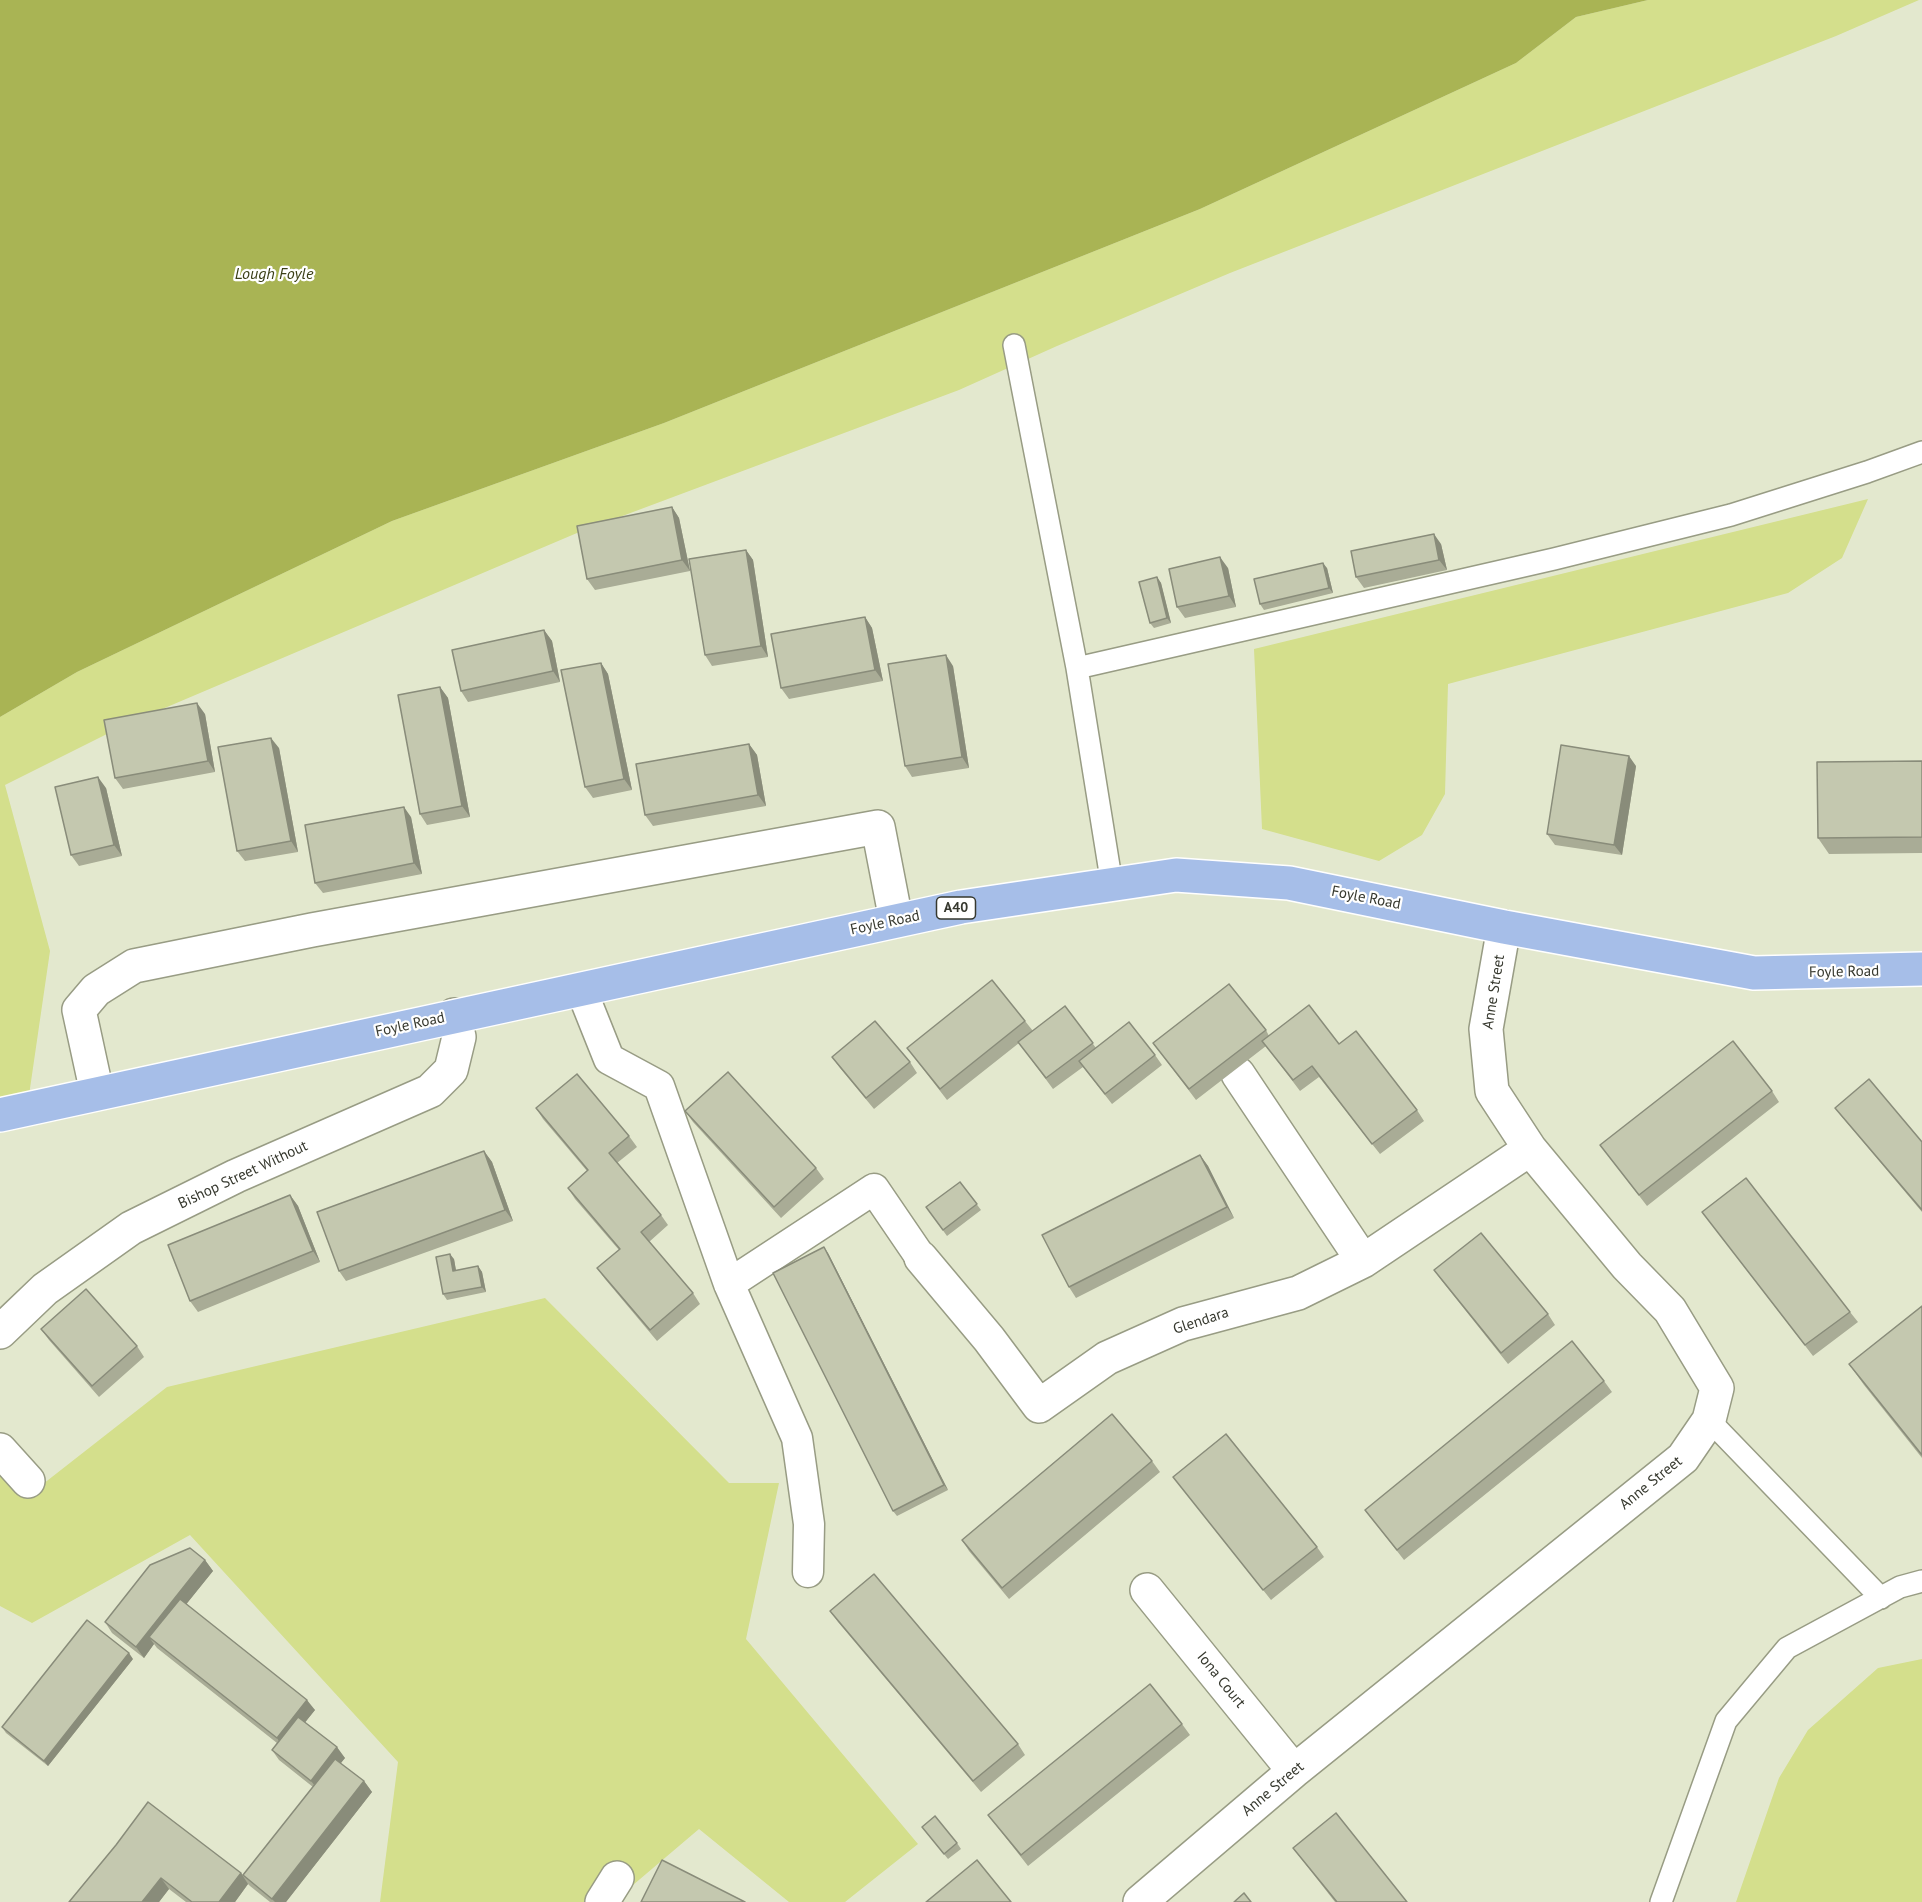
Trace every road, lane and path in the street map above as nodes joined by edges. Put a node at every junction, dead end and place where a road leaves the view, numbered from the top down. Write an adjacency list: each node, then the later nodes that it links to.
1 (1014, 345): 3 (lane)
2 (1922, 453): 3 (lane)
3 (1077, 668): 4 (lane)
4 (1112, 885): 5 (main road, Foyle Road / A40); 6 (main road, Foyle Road / A40)
5 (896, 920): 8 (main road, Foyle Road / A40); 11 (street)
6 (1504, 927): 7 (main road, Foyle Road / A40); 13 (street, Anne Street)
7 (1922, 969)
8 (581, 988): 9 (main road, Foyle Road / A40); 16 (street)
9 (454, 1015): 11 (main road, Foyle Road / A40); 17 (street, Bishop Street Without)
10 (1238, 1074): 15 (street)
11 (97, 1093): 12 (main road, Foyle Road / A40)
12 (0, 1115)
13 (1530, 1149): 15 (street, Glendara); 18 (street, Anne Street)
14 (921, 1258): 15 (street, Glendara); 16 (street)
15 (1363, 1261)
16 (729, 1284): 21 (street)
17 (0, 1332)
18 (1708, 1420): 24 (lane); 25 (street, Anne Street)
19 (0, 1450): 20 (street)
20 (28, 1481)
21 (808, 1572)
22 (1922, 1581): 24 (lane)
23 (1147, 1590): 25 (street, Iona Court)
24 (1881, 1598): 27 (lane)
25 (1294, 1771): 26 (street, Anne Street)
26 (1140, 1902)
27 (1661, 1902)

